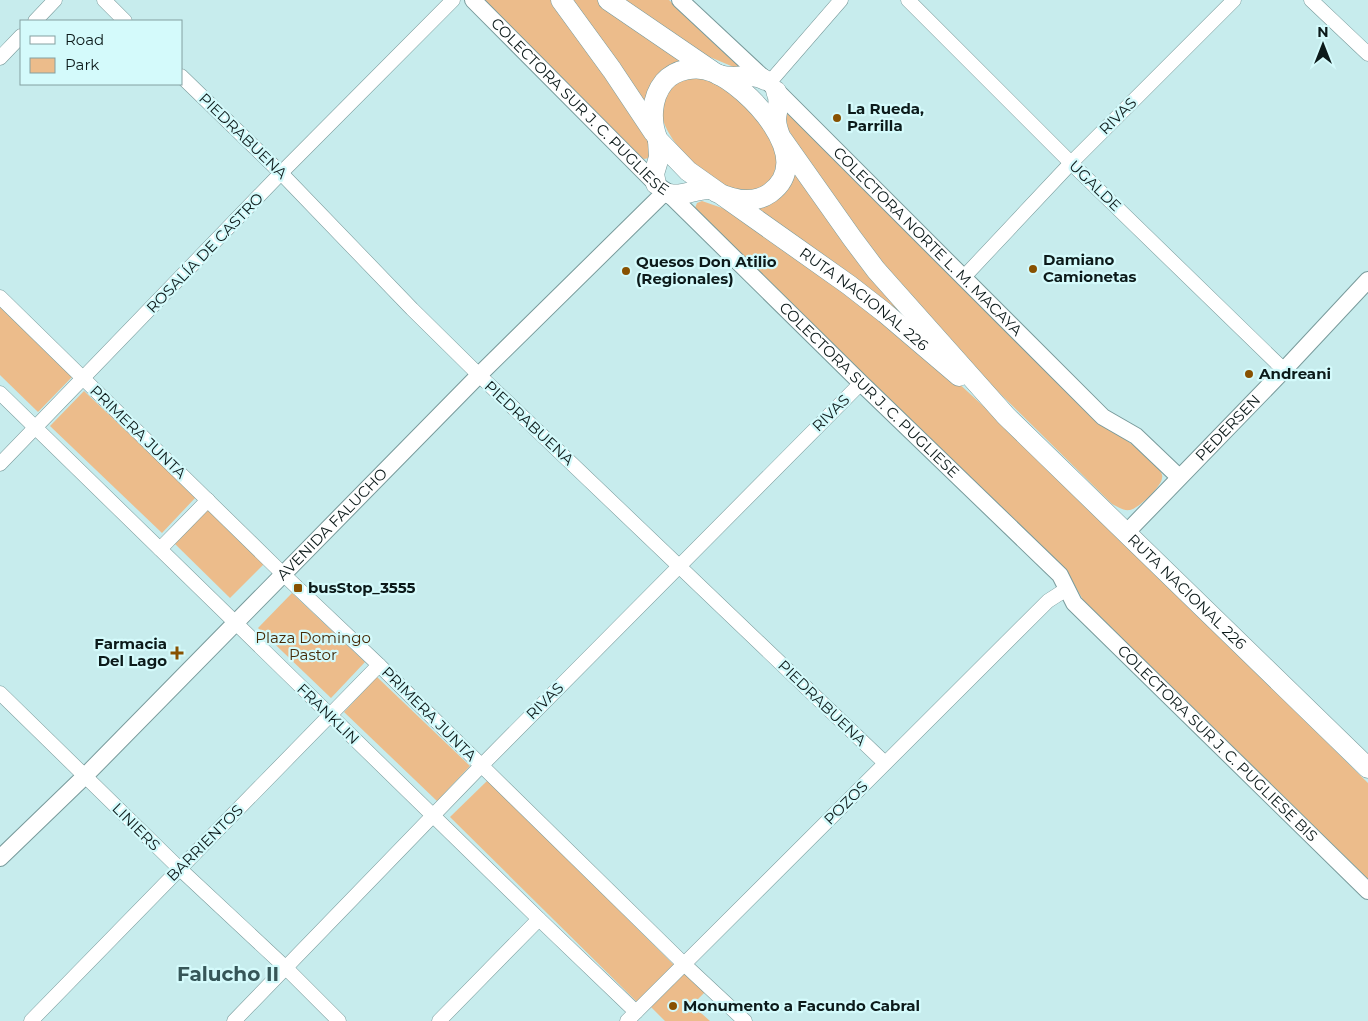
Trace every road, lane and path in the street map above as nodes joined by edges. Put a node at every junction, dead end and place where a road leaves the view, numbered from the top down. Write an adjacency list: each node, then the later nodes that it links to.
1 (56, 0): 12 (street)
2 (104, 0): 13 (street)
3 (453, 0): 23 (street, ROSALÍA DE CASTRO)
4 (473, 0): 24 (main road, COLECTORA SUR J. C. PUGLIESE)
5 (561, 0): 20 (highway, RUTA NACIONAL 226)
6 (608, 0): 17 (highway, RUTA NACIONAL 226)
7 (680, 0): 19 (main road, COLECTORA NORTE L. M. MACAYA)
8 (841, 0): 19 (street)
9 (908, 0): 22 (street, UGALDE)
10 (1234, 0): 22 (street, RIVAS)
11 (1311, 0): 15 (street)
12 (36, 20)
13 (125, 20)
14 (20, 37): 16 (street)
15 (1368, 54)
16 (0, 58)
17 (715, 73): 19 (highway); 20 (highway, RUTA NACIONAL 226); 21 (highway, RUTA NACIONAL 226)
18 (182, 77): 23 (street, PIEDRABUENA)
19 (770, 84): 21 (highway); 26 (main road, COLECTORA NORTE L. M. MACAYA)
20 (656, 138): 24 (highway); 25 (highway, RUTA NACIONAL 226)
21 (781, 138): 25 (highway, RUTA NACIONAL 226); 34 (highway, RUTA NACIONAL 226)
22 (1071, 164): 26 (street, RIVAS); 29 (street, UGALDE)
23 (281, 173): 30 (street, PIEDRABUENA); 31 (street, ROSALÍA DE CASTRO)
24 (664, 190): 25 (highway); 30 (main road, AVENIDA FALUCHO); 32 (main road, COLECTORA SUR J. C. PUGLIESE)
25 (713, 191): 34 (highway, RUTA NACIONAL 226)
26 (963, 278): 37 (main road, COLECTORA NORTE L. M. MACAYA)
27 (1368, 280): 29 (main road, PEDERSEN)
28 (0, 297): 31 (street, PRIMERA JUNTA)
29 (1284, 370): 37 (main road, PEDERSEN)
30 (479, 375): 41 (street, PIEDRABUENA); 42 (main road, AVENIDA FALUCHO)
31 (84, 379): 35 (street, ROSALÍA DE CASTRO); 38 (street, PRIMERA JUNTA)
32 (861, 383): 41 (street, RIVAS); 43 (main road, COLECTORA SUR J. C. PUGLIESE)
33 (0, 393): 35 (street, FRANKLIN)
34 (1006, 416): 39 (highway, RUTA NACIONAL 226)
35 (35, 428): 36 (street, ROSALÍA DE CASTRO); 40 (street, FRANKLIN)
36 (0, 464)
37 (1179, 477): 39 (main road, PEDERSEN)
38 (208, 500): 40 (street); 42 (street, PRIMERA JUNTA)
39 (1127, 532): 50 (highway, RUTA NACIONAL 226)
40 (160, 549): 44 (street, FRANKLIN)
41 (680, 565): 48 (street, PIEDRABUENA); 49 (street, RIVAS)
42 (283, 574): 44 (main road, AVENIDA FALUCHO); 45 (street, PRIMERA JUNTA)
43 (1069, 593): 48 (street, POZOS); 55 (main road, COLECTORA SUR J. C. PUGLIESE BIS)
44 (235, 622): 47 (street, FRANKLIN); 51 (main road, AVENIDA FALUCHO)
45 (379, 665): 47 (street, BARRIENTOS); 49 (street, PRIMERA JUNTA)
46 (0, 692): 51 (street, LINIERS)
47 (331, 716): 52 (street, FRANKLIN); 54 (street, BARRIENTOS)
48 (885, 763): 57 (street, POZOS)
49 (481, 766): 52 (street, RIVAS); 57 (street, PRIMERA JUNTA)
50 (1368, 768)
51 (84, 776): 53 (main road, AVENIDA FALUCHO); 54 (street, LINIERS)
52 (433, 816): 56 (street, FRANKLIN); 58 (street, RIVAS)
53 (0, 858)
54 (180, 869): 58 (street, LINIERS); 60 (street, BARRIENTOS)
55 (1368, 891)
56 (539, 918): 59 (street, FRANKLIN); 63 (street)
57 (685, 965): 59 (street, POZOS); 64 (street, PRIMERA JUNTA)
58 (285, 967): 61 (street, RIVAS); 62 (street, LINIERS)
59 (632, 1016)
60 (31, 1021)
61 (234, 1021)
62 (339, 1021)
63 (439, 1021)
64 (744, 1021)

